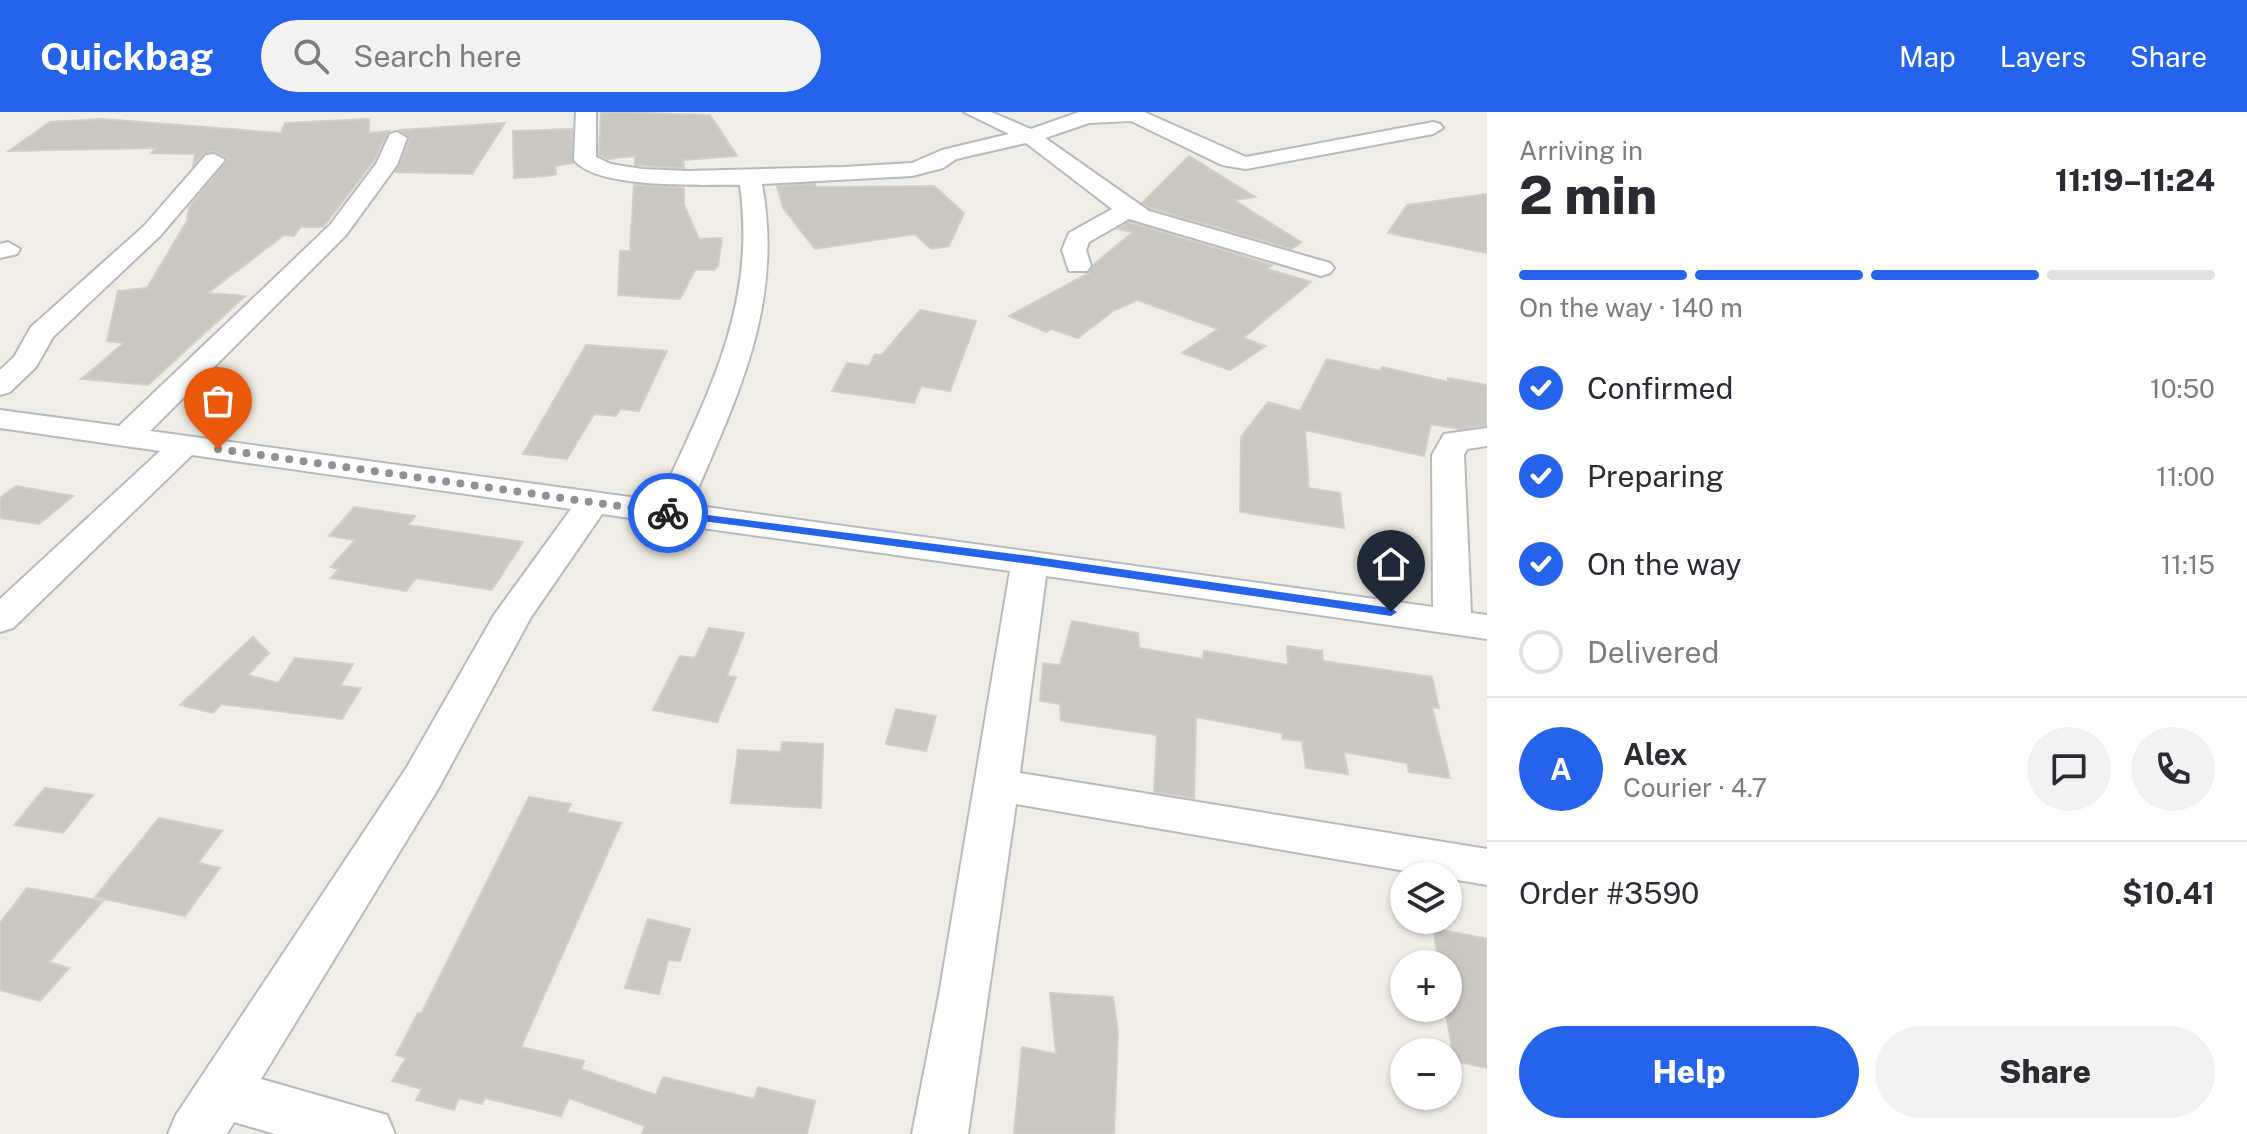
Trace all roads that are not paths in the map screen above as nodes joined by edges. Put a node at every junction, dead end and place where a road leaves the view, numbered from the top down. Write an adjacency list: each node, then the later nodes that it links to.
1 (586, 112): 8 (street)
2 (974, 112): 5 (street)
3 (1092, 115): 4 (street); 5 (street)
4 (1433, 128)
5 (1030, 136): 8 (street); 9 (street)
6 (397, 138): 14 (street)
7 (214, 160): 12 (street)
8 (750, 175): 18 (street)
9 (1128, 210): 10 (street); 11 (street)
10 (1078, 266)
11 (1321, 268)
12 (0, 386)
13 (0, 419): 14 (street)
14 (126, 437): 16 (street)
15 (1487, 437): 21 (street)
16 (186, 444): 17 (street); 20 (street)
17 (593, 503): 18 (street); 25 (street)
18 (670, 514): 19 (street)
19 (1030, 560): 21 (street); 23 (street)
20 (0, 620)
21 (1452, 621): 22 (street)
22 (1487, 627)
23 (996, 785): 24 (street); 27 (street)
24 (1487, 867)
25 (210, 1114): 26 (street)
26 (367, 1134)
27 (940, 1134)

